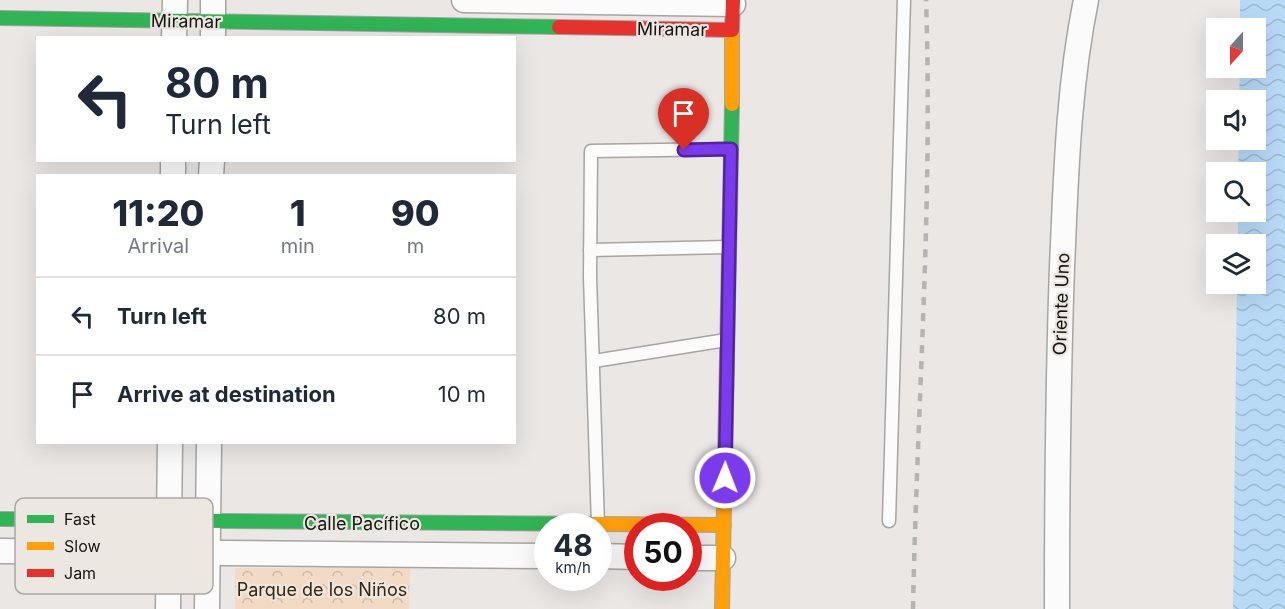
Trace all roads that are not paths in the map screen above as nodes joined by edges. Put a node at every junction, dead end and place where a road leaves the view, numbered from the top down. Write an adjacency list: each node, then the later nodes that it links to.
1 (464, 0): 4 (street, Miramar)
2 (904, 0): 21 (lane)
3 (1086, 0): 33 (street, Oriente Uno)
4 (733, 2): 8 (street)
5 (0, 18): 6 (street, Miramar)
6 (174, 19): 7 (street, Miramar)
7 (213, 20): 8 (street, Miramar)
8 (732, 30): 9 (street)
9 (731, 149): 10 (street); 11 (lane)
10 (729, 247): 11 (lane); 12 (street)
11 (590, 250): 13 (lane)
12 (727, 340): 13 (lane); 25 (street)
13 (594, 361): 18 (lane)
14 (170, 444): 16 (street)
15 (208, 444): 17 (street)
16 (169, 498)
17 (208, 498)
18 (599, 513)
19 (0, 519): 20 (street, Calle Pacífico)
20 (15, 519)
21 (889, 521)
22 (213, 522): 23 (street, Calle Pacífico)
23 (534, 524)
24 (612, 524): 25 (street, Calle Pacífico)
25 (724, 525): 31 (street)
26 (0, 551): 27 (street, Calle Pacífico)
27 (15, 551)
28 (213, 552): 29 (street, Calle Pacífico)
29 (534, 556)
30 (702, 558): 31 (street)
31 (723, 558): 32 (street)
32 (723, 609)
33 (1057, 609)

